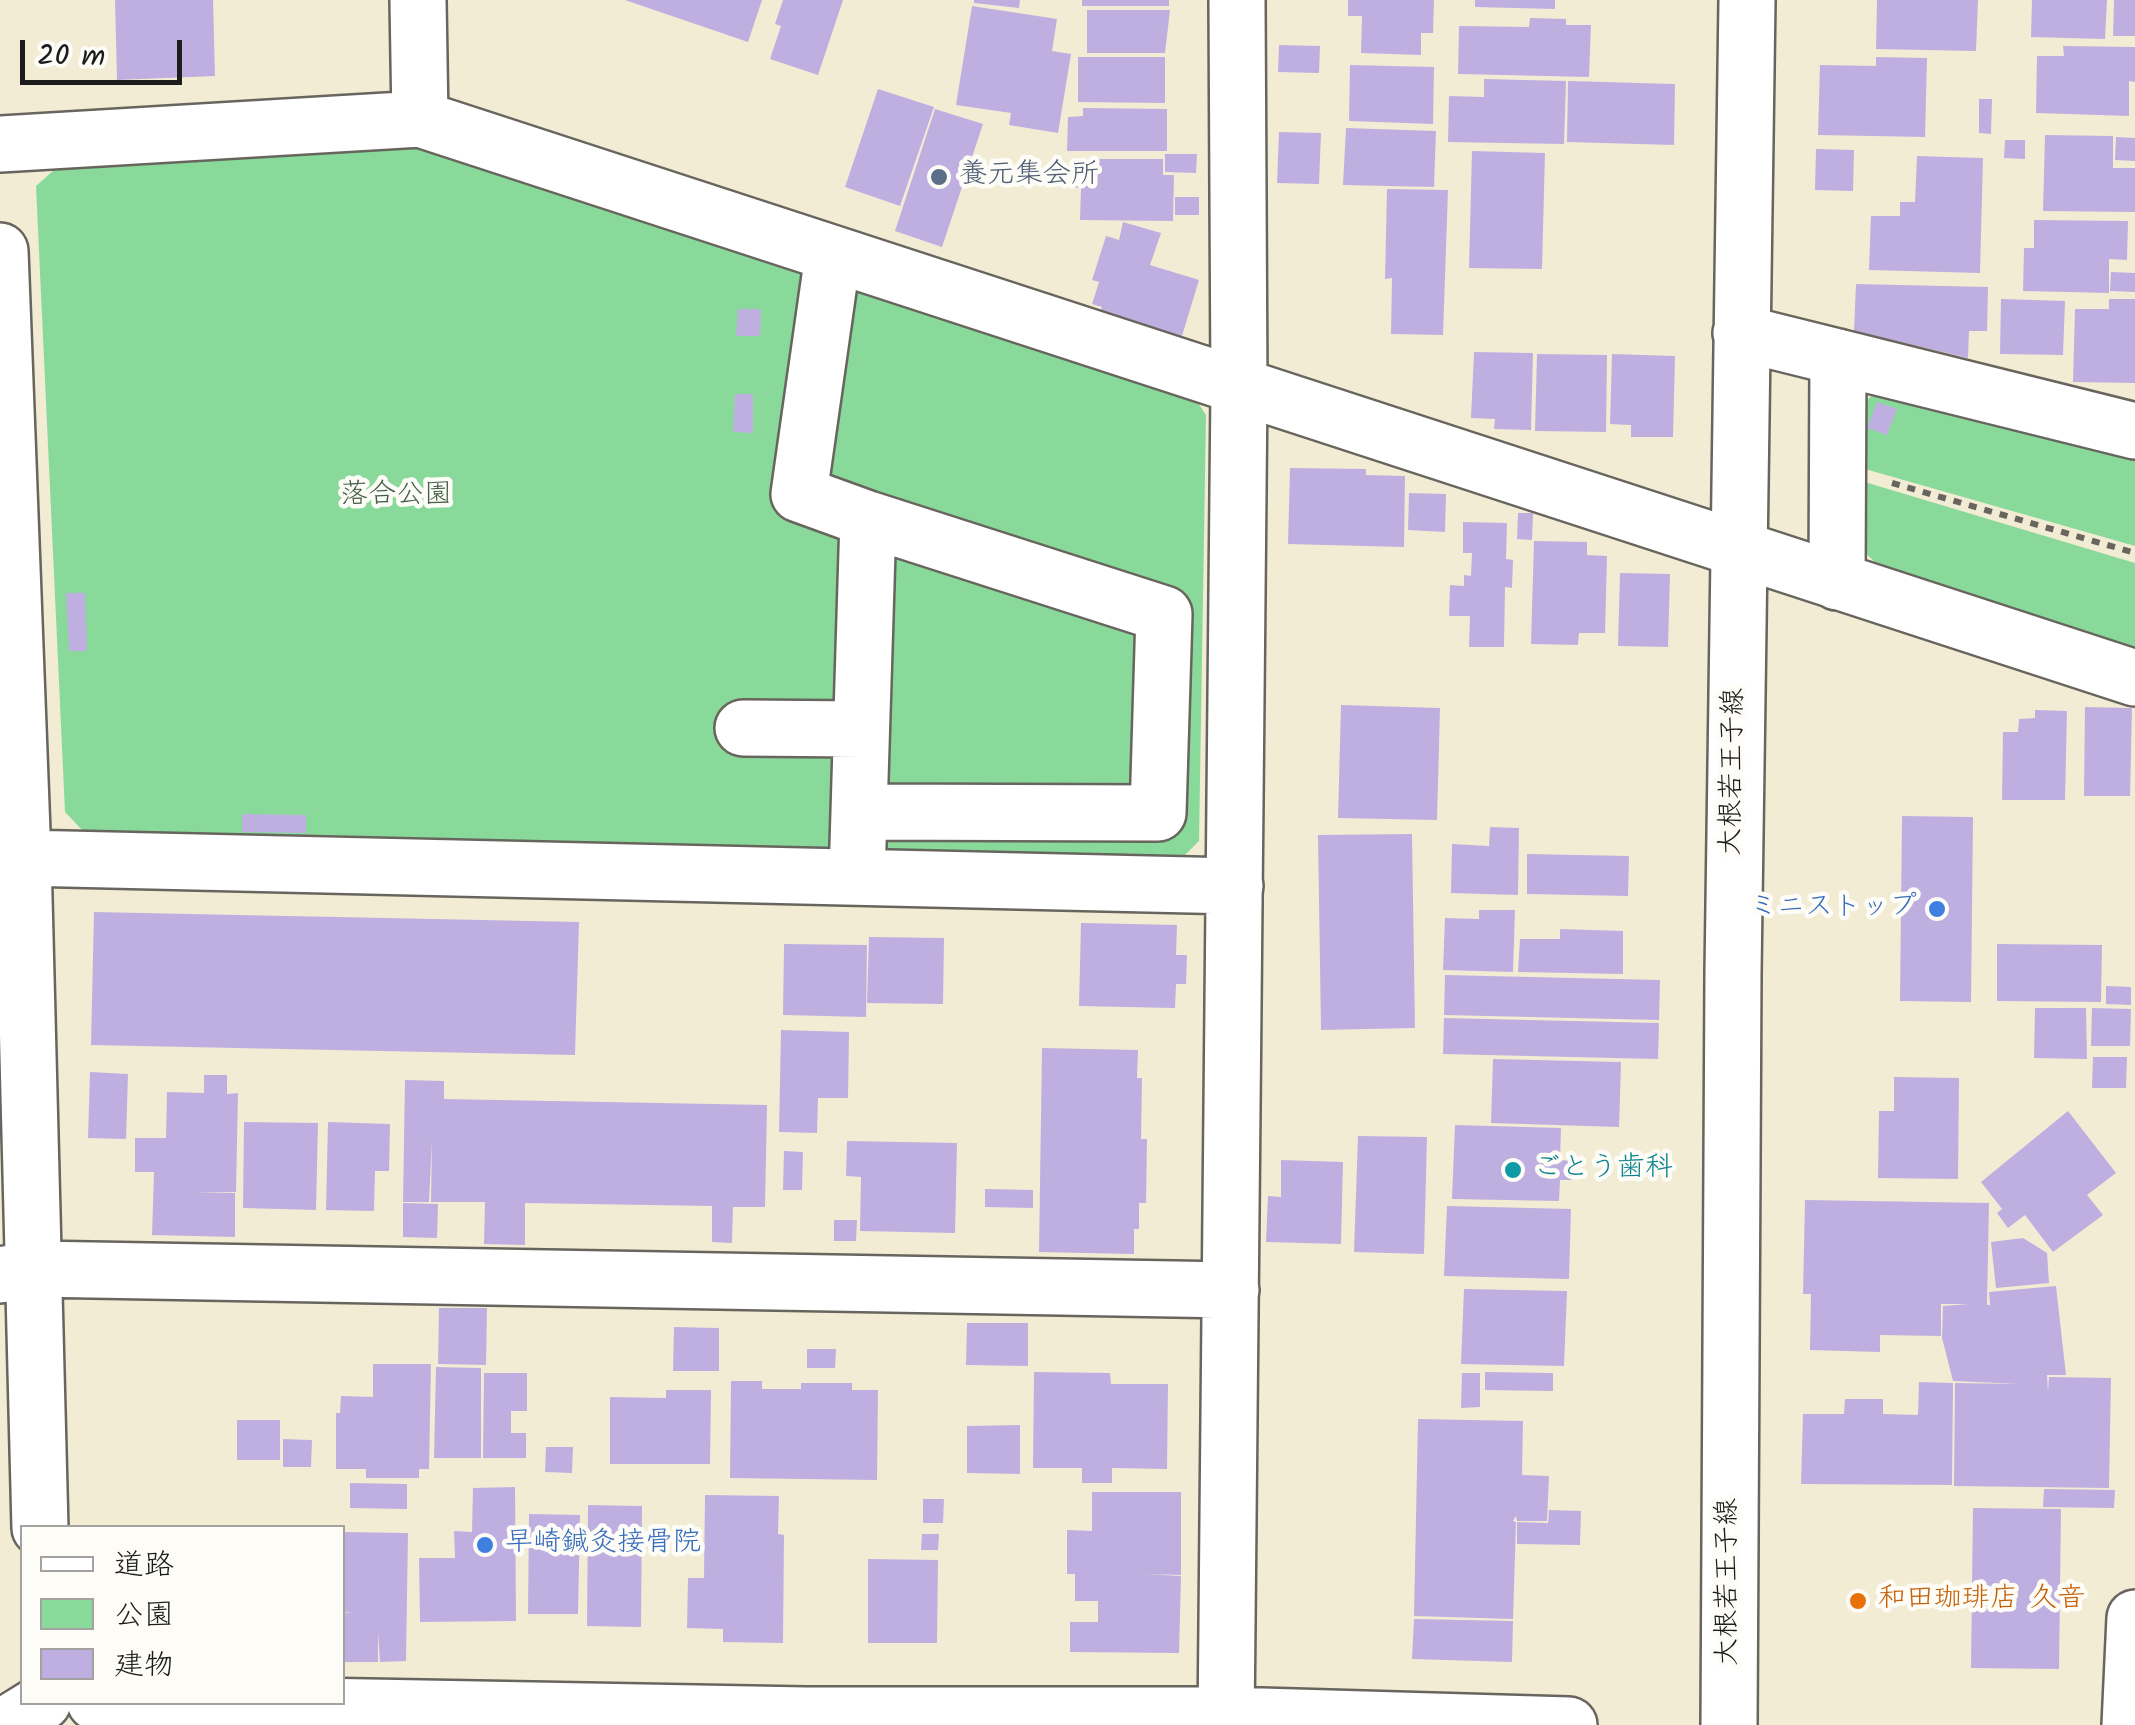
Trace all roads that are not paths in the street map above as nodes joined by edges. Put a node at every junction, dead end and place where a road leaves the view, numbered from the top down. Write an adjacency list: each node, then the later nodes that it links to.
1 (418, 0): 4 (street)
2 (1237, 0): 10 (street)
3 (1748, 0): 8 (street, 大根若王子線)
4 (420, 119): 5 (street); 7 (street)
5 (0, 144)
6 (0, 251): 21 (street)
7 (833, 255): 10 (street); 12 (street)
8 (1741, 332): 9 (street); 13 (street, 大根若王子線)
9 (1838, 357): 11 (street); 14 (street)
10 (1239, 388): 13 (street); 16 (street)
11 (2135, 431)
12 (868, 519): 17 (street); 19 (street)
13 (1738, 549): 14 (street); 34 (street, 大根若王子線)
14 (1838, 582): 15 (street)
15 (2135, 678)
16 (1237, 692): 17 (street); 23 (street)
17 (1162, 693): 20 (street)
18 (743, 728): 19 (street)
19 (860, 729): 20 (street)
20 (859, 812): 22 (street)
21 (23, 858): 22 (street); 24 (street)
22 (857, 878): 23 (street)
23 (1235, 886): 25 (street)
24 (18, 1272): 25 (street); 26 (street)
25 (1231, 1290): 31 (street)
26 (40, 1525)
27 (2135, 1618): 35 (street)
28 (39, 1705): 32 (street)
29 (214, 1705): 30 (street)
30 (806, 1720): 31 (street)
31 (1226, 1720): 33 (street)
32 (6, 1725)
33 (1569, 1725)
34 (1729, 1725)
35 (2130, 1725)

